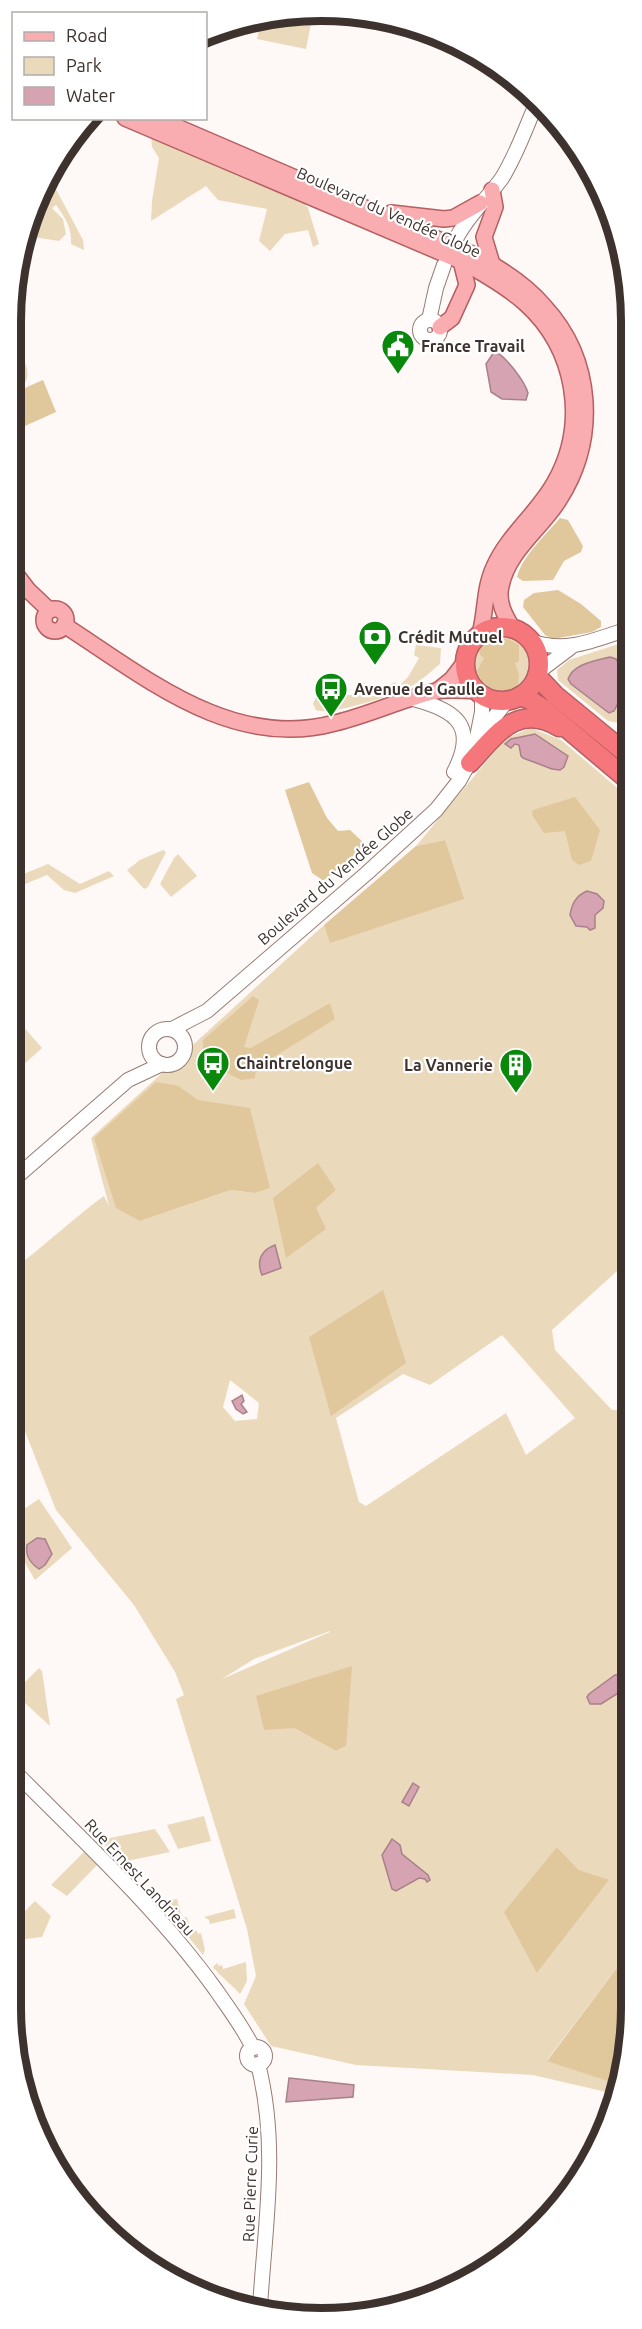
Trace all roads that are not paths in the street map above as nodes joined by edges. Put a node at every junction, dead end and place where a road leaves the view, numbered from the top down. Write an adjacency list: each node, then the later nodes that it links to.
1 (534, 110): 4 (main road)
2 (130, 120): 8 (main road, Boulevard du Vendée Globe)
3 (161, 120): 6 (main road, Boulevard du Vendée Globe)
4 (492, 190): 5 (main road); 10 (main road)
5 (480, 203): 6 (main road); 7 (main road)
6 (376, 212): 10 (main road, Boulevard du Vendée Globe)
7 (457, 237)
8 (460, 261): 10 (main road, Boulevard du Vendée Globe); 11 (main road)
9 (444, 265): 12 (main road)
10 (491, 270): 11 (main road); 14 (main road, Boulevard du Vendée Globe); 16 (main road, Boulevard du Vendée Globe)
11 (467, 285): 12 (main road)
12 (435, 323)
13 (21, 581): 24 (main road)
14 (513, 629): 16 (highway); 17 (highway)
15 (621, 631): 18 (main road)
16 (480, 634): 19 (highway)
17 (531, 641): 18 (main road); 20 (highway)
18 (572, 647): 20 (main road)
19 (465, 662): 21 (main road); 22 (highway)
20 (537, 674): 23 (highway); 26 (highway)
21 (437, 691): 22 (main road); 24 (main road)
22 (479, 693): 23 (highway); 27 (main road, Boulevard du Vendée Globe)
23 (514, 698): 25 (highway); 27 (main road, Boulevard du Vendée Globe)
24 (413, 699): 29 (main road)
25 (574, 736): 27 (highway); 28 (highway)
26 (621, 749)
27 (471, 759): 29 (main road, Boulevard du Vendée Globe)
28 (621, 774)
29 (436, 810): 30 (main road, Boulevard du Vendée Globe)
30 (207, 1011): 31 (main road, Boulevard du Vendée Globe); 32 (main road, Boulevard du Vendée Globe)
31 (172, 1029): 32 (main road); 33 (main road)
32 (184, 1043): 34 (main road)
33 (149, 1050): 34 (main road); 35 (main road)
34 (162, 1064): 35 (main road)
35 (128, 1080): 36 (main road)
36 (21, 1173)
37 (21, 1778): 38 (main road, Rue Ernest Landrieau)
38 (258, 2064): 39 (main road, Rue Pierre Curie)
39 (260, 2302)

